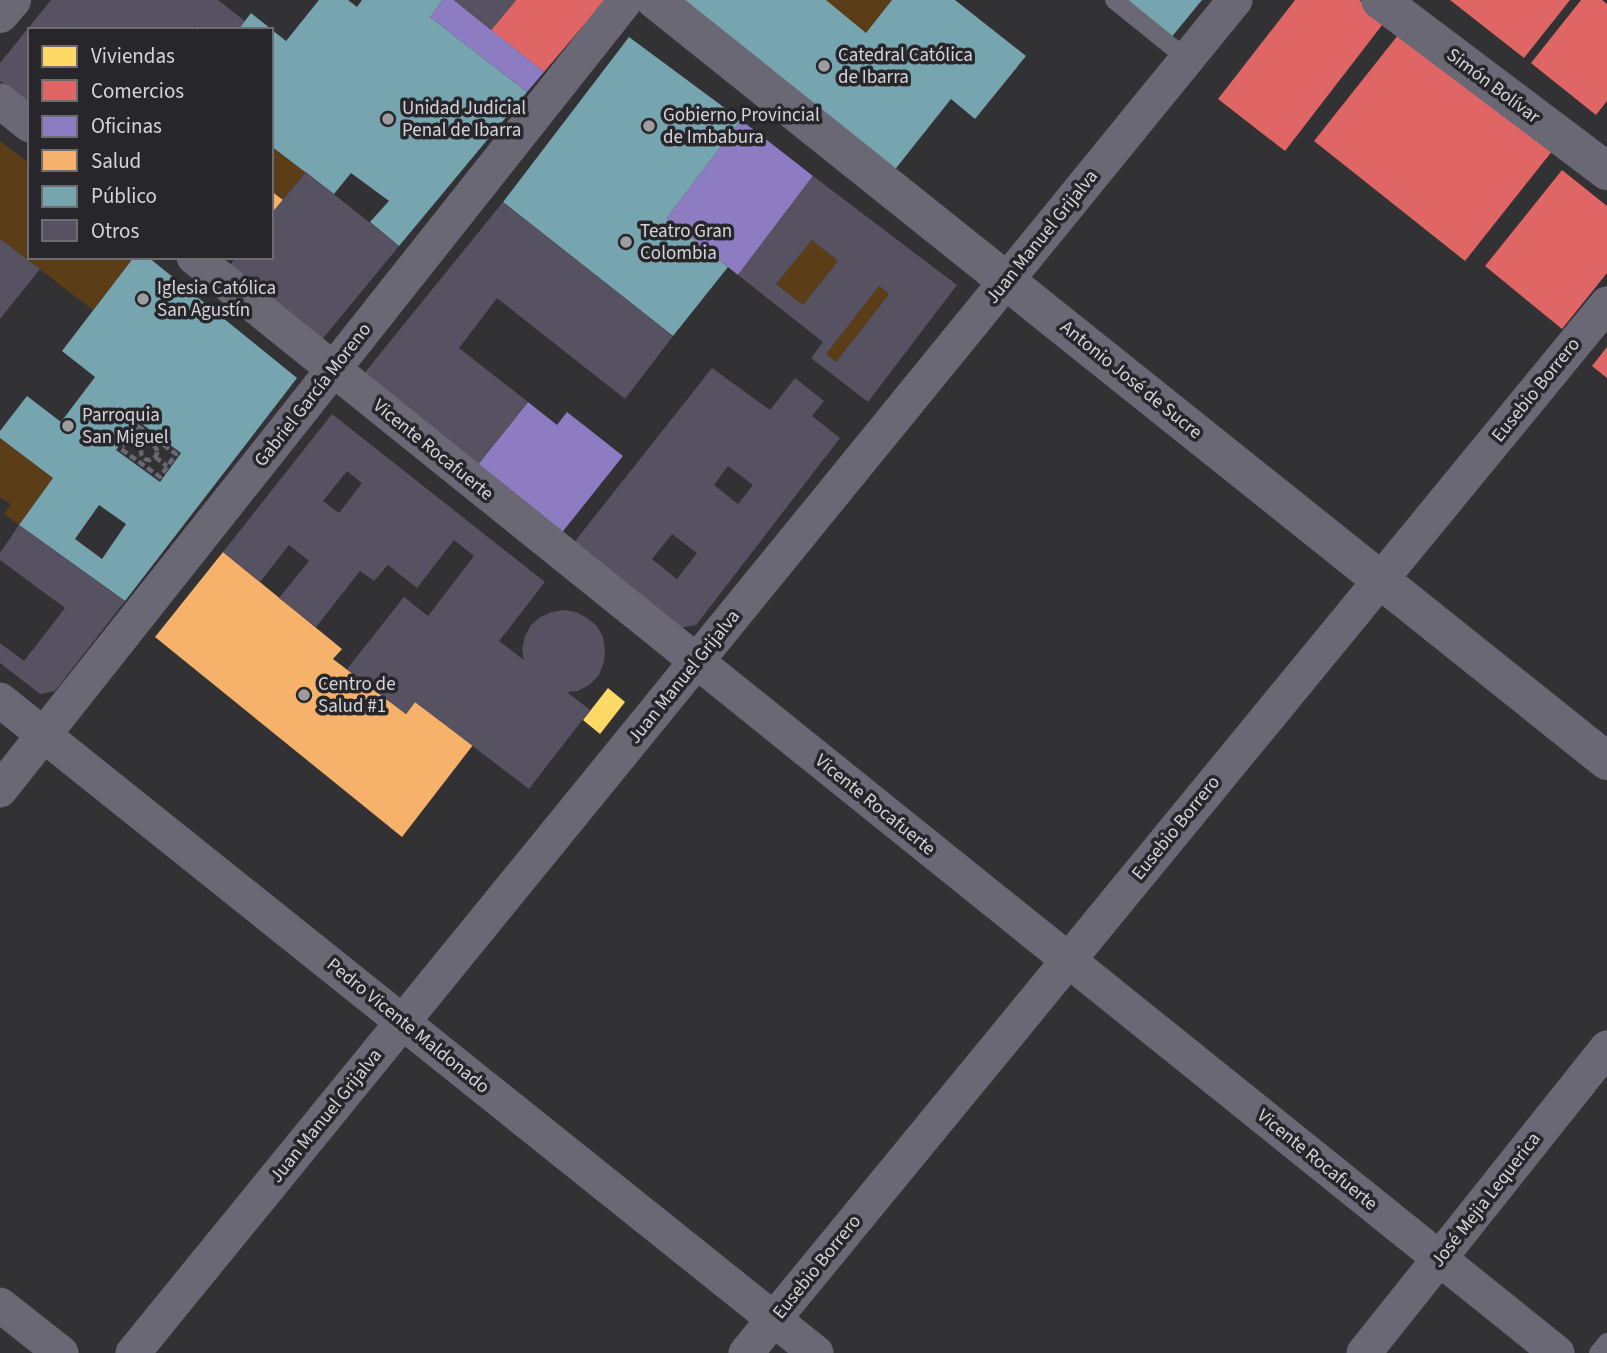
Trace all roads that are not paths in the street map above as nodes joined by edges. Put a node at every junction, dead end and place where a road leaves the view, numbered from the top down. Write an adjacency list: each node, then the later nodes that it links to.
1 (12, 0): 7 (street)
2 (626, 0): 15 (street, Gabriel García Moreno)
3 (655, 0): 13 (street, Antonio José de Sucre)
4 (1114, 0): 8 (lane)
5 (1235, 0): 8 (street, Juan Manuel Grijalva)
6 (1380, 0): 11 (street, Simón Bolívar)
7 (0, 14)
8 (1187, 59): 13 (street, Juan Manuel Grijalva)
9 (0, 101): 10 (street)
10 (28, 123)
11 (1607, 171)
12 (196, 259): 15 (street, Vicente Rocafuerte)
13 (1006, 281): 16 (street, Antonio José de Sucre); 17 (street, Juan Manuel Grijalva)
14 (1607, 304): 16 (street, Eusebio Borrero)
15 (333, 369): 17 (street, Vicente Rocafuerte); 19 (street, Gabriel García Moreno)
16 (1381, 580): 20 (street, Antonio José de Sucre); 22 (street, Eusebio Borrero)
17 (696, 661): 22 (street, Vicente Rocafuerte); 23 (street, Juan Manuel Grijalva)
18 (0, 700): 19 (street, Pedro Vicente Maldonado)
19 (44, 735): 21 (street, Gabriel García Moreno); 23 (street, Pedro Vicente Maldonado)
20 (1607, 761)
21 (0, 790)
22 (1068, 960): 25 (street, Vicente Rocafuerte); 27 (street, Eusebio Borrero)
23 (403, 1022): 27 (street, Pedro Vicente Maldonado); 30 (street, Juan Manuel Grijalva)
24 (1607, 1048): 25 (street, José Mejia Lequerica)
25 (1439, 1259): 33 (street, José Mejia Lequerica); 34 (street, Vicente Rocafuerte)
26 (0, 1305): 29 (street)
27 (774, 1319): 31 (street, Eusebio Borrero); 32 (street, Pedro Vicente Maldonado)
28 (1607, 1342): 35 (lane)
29 (61, 1353)
30 (133, 1353)
31 (746, 1353)
32 (816, 1353)
33 (1364, 1353)
34 (1557, 1353)
35 (1598, 1353)

